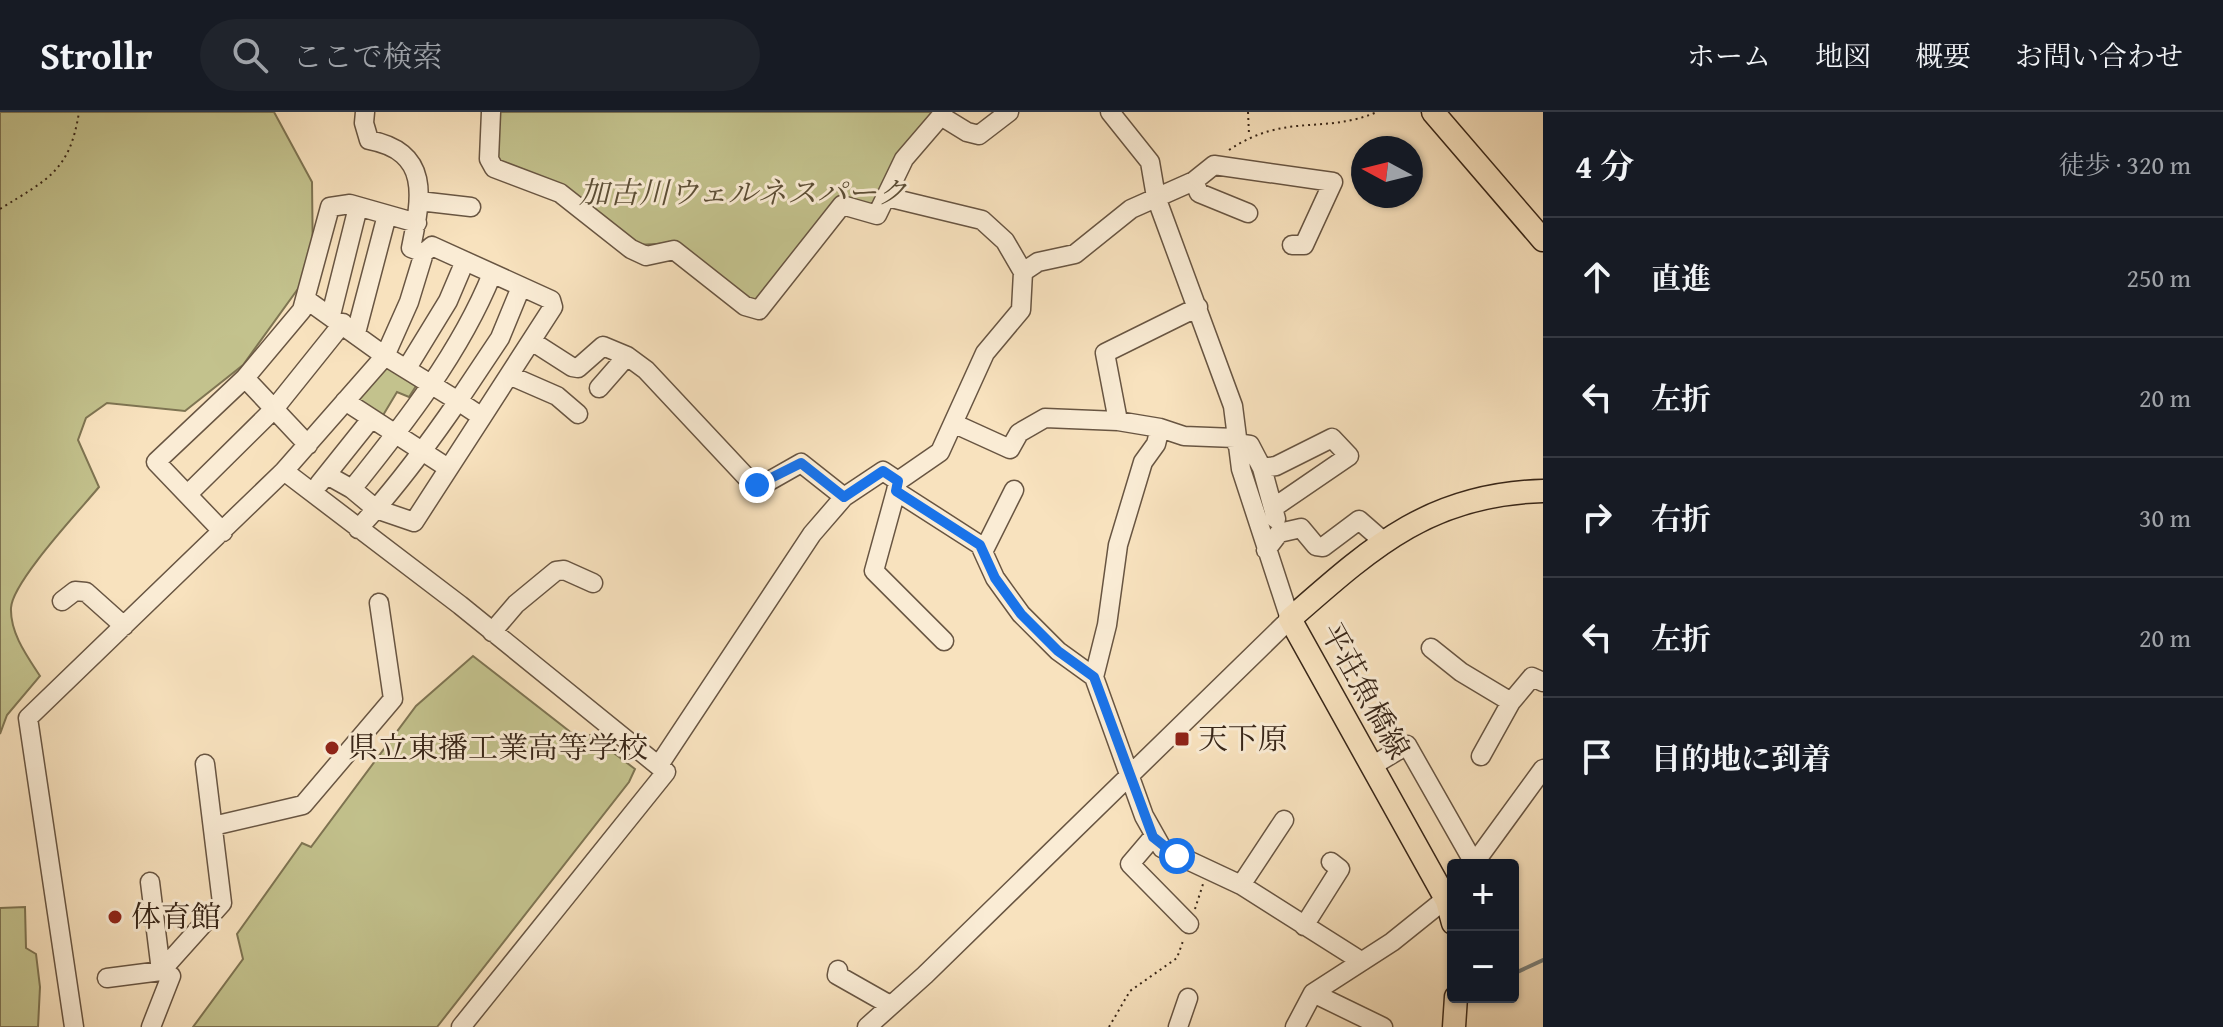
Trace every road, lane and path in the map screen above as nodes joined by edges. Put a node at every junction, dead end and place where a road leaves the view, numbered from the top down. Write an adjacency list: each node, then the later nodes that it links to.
1 (79, 112): 17 (path)
2 (365, 112): 14 (street)
3 (491, 112): 12 (street)
4 (1009, 112): 12 (street)
5 (1110, 112): 13 (street)
6 (1248, 112): 9 (path)
7 (1377, 112): 9 (path)
8 (1433, 112): 21 (main road)
9 (1250, 135): 10 (path)
10 (1214, 165): 11 (street); 22 (street)
11 (1194, 181): 13 (street); 18 (street)
12 (887, 197): 25 (street)
13 (1156, 197): 25 (street); 30 (street)
14 (419, 201): 16 (street); 20 (street)
15 (358, 207): 19 (street); 28 (street); 32 (street)
16 (471, 207)
17 (0, 209)
18 (1248, 213)
19 (387, 215): 20 (street); 32 (street)
20 (417, 223): 23 (street)
21 (1543, 240)
22 (1292, 245)
23 (424, 253): 24 (street); 29 (street)
24 (465, 261): 26 (street); 31 (street)
25 (1023, 272): 48 (street)
26 (492, 274): 27 (street); 39 (street)
27 (521, 287): 33 (street); 42 (street)
28 (307, 300): 32 (street); 38 (street)
29 (409, 302): 31 (street); 34 (street)
30 (1198, 307): 47 (street); 51 (street)
31 (437, 319): 36 (street)
32 (343, 324): 34 (street); 43 (street)
33 (533, 342): 35 (street); 37 (street)
34 (385, 356): 36 (street); 41 (street)
35 (627, 356): 40 (street); 64 (street)
36 (407, 368): 39 (street)
37 (509, 375): 44 (street); 45 (street)
38 (245, 378): 43 (street); 63 (street)
39 (431, 382): 42 (street); 50 (street)
40 (599, 388)
41 (345, 401): 46 (street); 52 (street)
42 (458, 401): 45 (street); 53 (street)
43 (274, 409): 52 (street); 63 (street)
44 (578, 414)
45 (482, 417): 54 (street)
46 (371, 419): 50 (street); 57 (street)
47 (1118, 421): 48 (street); 49 (street)
48 (955, 424): 58 (street)
49 (1160, 428): 51 (street); 81 (street)
50 (396, 435): 53 (street); 59 (street)
51 (1235, 440): 55 (street); 72 (street)
52 (308, 445): 56 (street)
53 (423, 453): 54 (street); 66 (street)
54 (448, 468): 66 (street)
55 (1262, 468): 65 (street); 65 (street)
56 (284, 471): 62 (street); 68 (street)
57 (327, 475): 59 (street); 62 (street)
58 (897, 486): 64 (street); 71 (street); 79 (street)
59 (352, 489): 66 (street)
60 (1014, 490): 71 (street)
61 (1543, 491): 70 (main road, 平荘魚橋線)
62 (312, 492): 67 (street)
63 (188, 494): 68 (street)
64 (844, 497): 86 (street)
65 (1273, 508): 69 (street)
66 (376, 509): 67 (street)
67 (358, 529): 78 (street)
68 (223, 532): 77 (street)
69 (1279, 533): 70 (street); 72 (street)
70 (1383, 541): 76 (main road, 平荘魚橋線)
71 (984, 550): 81 (street)
72 (1266, 550): 76 (street)
73 (593, 583): 78 (street)
74 (62, 601): 77 (street)
75 (379, 603): 91 (street)
76 (1290, 619): 87 (main road, 平荘魚橋線); 89 (street)
77 (124, 626): 112 (street)
78 (492, 632): 86 (street)
79 (944, 641)
80 (1431, 648): 83 (street)
81 (1094, 677): 89 (street)
82 (1543, 682): 83 (street)
83 (1511, 702): 84 (street)
84 (1481, 756)
85 (205, 764): 91 (street)
86 (659, 765): 114 (street)
87 (1372, 766): 93 (street); 99 (main road, 平荘魚橋線)
88 (1543, 769): 94 (street)
89 (1130, 772): 92 (street); 110 (street)
90 (1284, 820): 98 (street)
91 (213, 826): 105 (street)
92 (1153, 837): 96 (street); 101 (street)
93 (1471, 859)
94 (1478, 859)
95 (1331, 862): 102 (street)
96 (1208, 868): 98 (street); 101 (path)
97 (150, 882): 105 (street)
98 (1241, 885): 102 (street)
99 (1447, 892)
100 (1447, 899): 103 (street)
101 (1189, 924): 116 (path)
102 (1304, 926): 103 (street)
103 (1361, 961): 107 (street)
104 (838, 970): 110 (street)
105 (161, 971): 106 (street); 113 (street)
106 (107, 978)
107 (1313, 993): 118 (street); 119 (street)
108 (1188, 998): 117 (street)
109 (1456, 1003): 111 (main road)
110 (890, 1005): 115 (street)
111 (1454, 1026)
112 (74, 1027)
113 (151, 1027)
114 (461, 1027)
115 (867, 1027)
116 (1109, 1027)
117 (1178, 1027)
118 (1295, 1027)
119 (1383, 1027)

